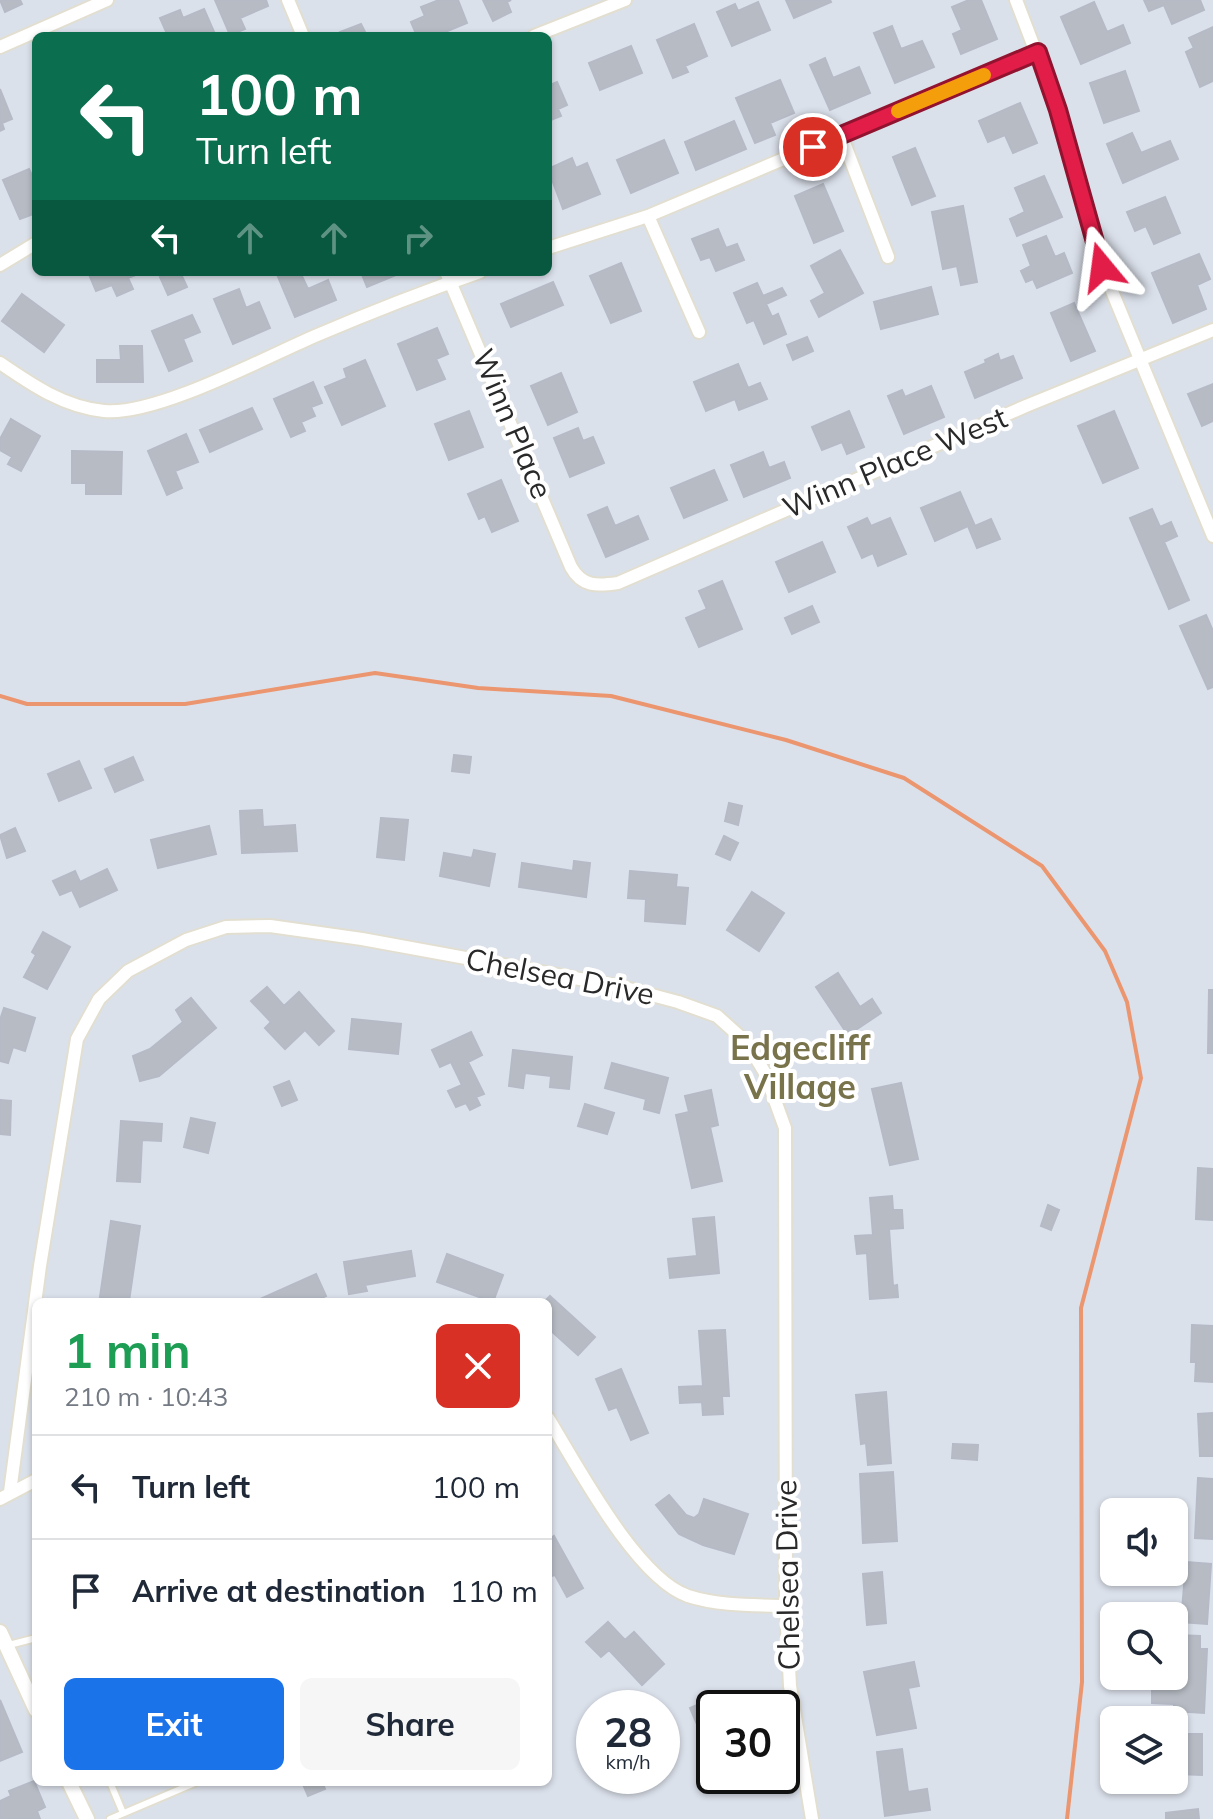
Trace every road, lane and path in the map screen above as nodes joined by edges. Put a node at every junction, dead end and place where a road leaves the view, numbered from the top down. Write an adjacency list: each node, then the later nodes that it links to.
1 (107, 0): 5 (street)
2 (288, 0): 6 (street)
3 (625, 0): 7 (street)
4 (1016, 0): 10 (street)
5 (34, 32)
6 (301, 32)
7 (544, 32)
8 (32, 33): 9 (street)
9 (0, 47)
10 (1038, 52): 11 (street); 20 (street)
11 (841, 135): 12 (street); 15 (street)
12 (648, 216): 14 (street); 19 (street)
13 (32, 245): 16 (street)
14 (552, 247)
15 (888, 257)
16 (0, 265)
17 (448, 277): 21 (street); 23 (street, Winn Place)
18 (1213, 330): 20 (street, Winn Place West)
19 (699, 332)
20 (1139, 359): 22 (street); 23 (street, Winn Place West)
21 (0, 363)
22 (1213, 536)
23 (577, 577)
24 (35, 1298): 29 (street, Chelsea Drive)
25 (32, 1317): 28 (street, Chelsea Drive)
26 (552, 1424): 29 (street)
27 (32, 1482): 28 (street)
28 (5, 1496)
29 (786, 1606): 40 (street, Chelsea Drive)
30 (0, 1632): 32 (street)
31 (32, 1639): 32 (lane)
32 (6, 1646): 33 (street)
33 (32, 1701)
34 (71, 1786): 38 (street)
35 (112, 1786): 37 (lane)
36 (187, 1786): 37 (lane)
37 (123, 1813): 39 (lane)
38 (87, 1819)
39 (110, 1819)
40 (812, 1819)

